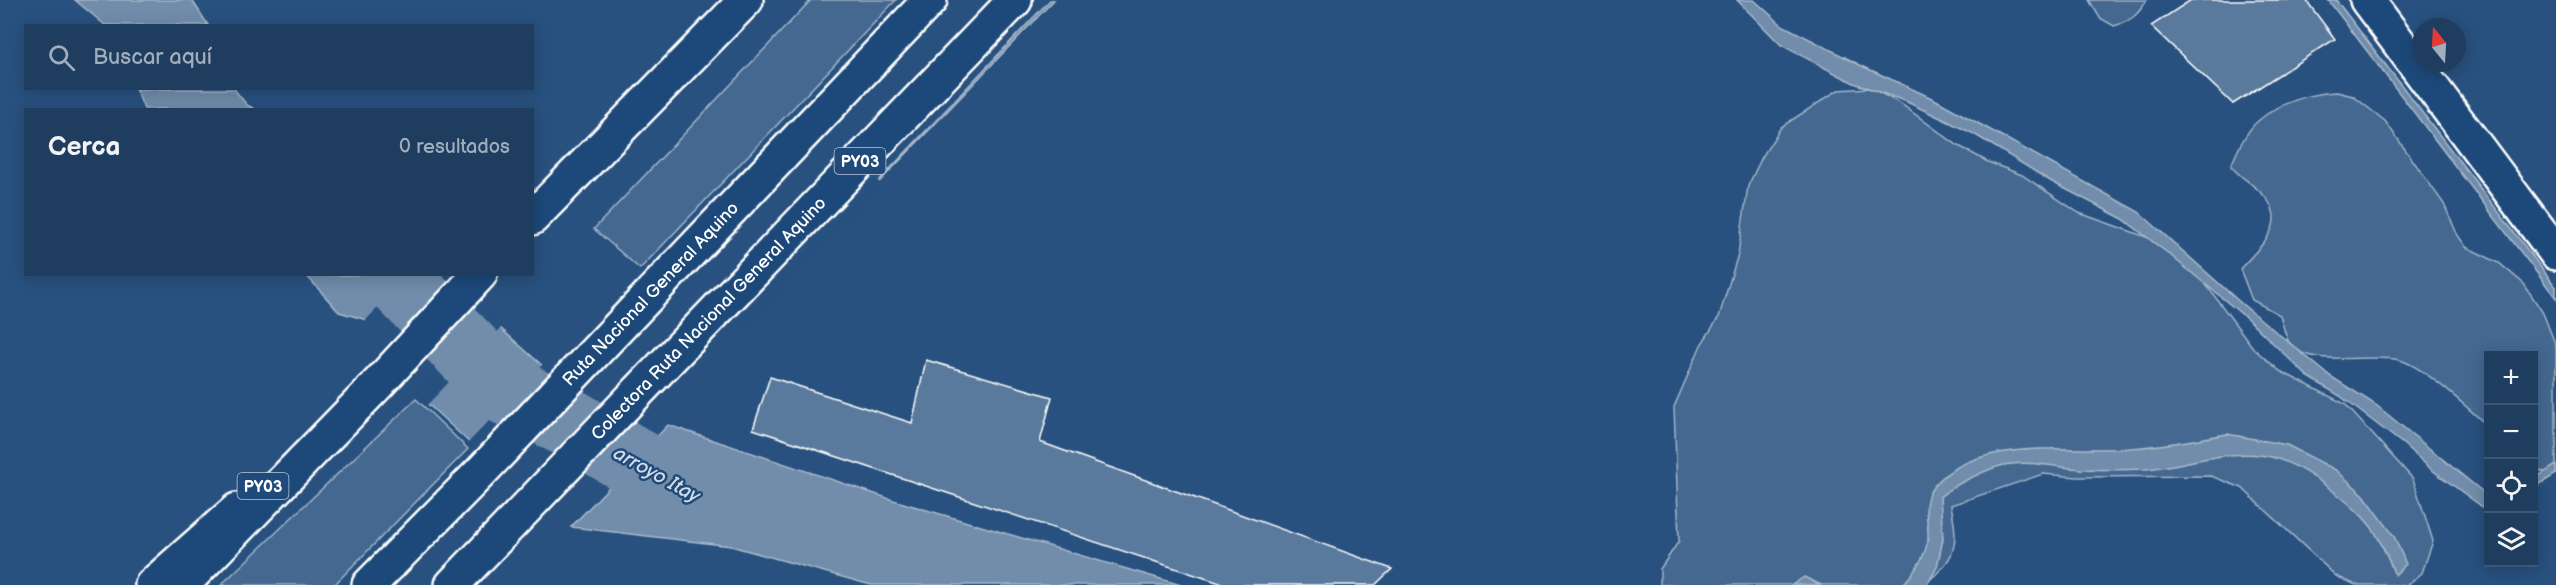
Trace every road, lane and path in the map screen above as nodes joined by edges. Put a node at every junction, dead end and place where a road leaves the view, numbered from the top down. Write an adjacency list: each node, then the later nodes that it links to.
1 (746, 0): 5 (main road)
2 (930, 0): 11 (main road, Ruta Nacional General Aquino)
3 (1015, 0): 12 (main road, Colectora Ruta Nacional General Aquino / PY03)
4 (2367, 0): 6 (main road)
5 (534, 216)
6 (2556, 253)
7 (478, 276): 8 (main road, PY03)
8 (375, 387): 9 (main road, PY03); 10 (main road, PY03)
9 (152, 585)
10 (182, 585)
11 (369, 585)
12 (452, 585)

